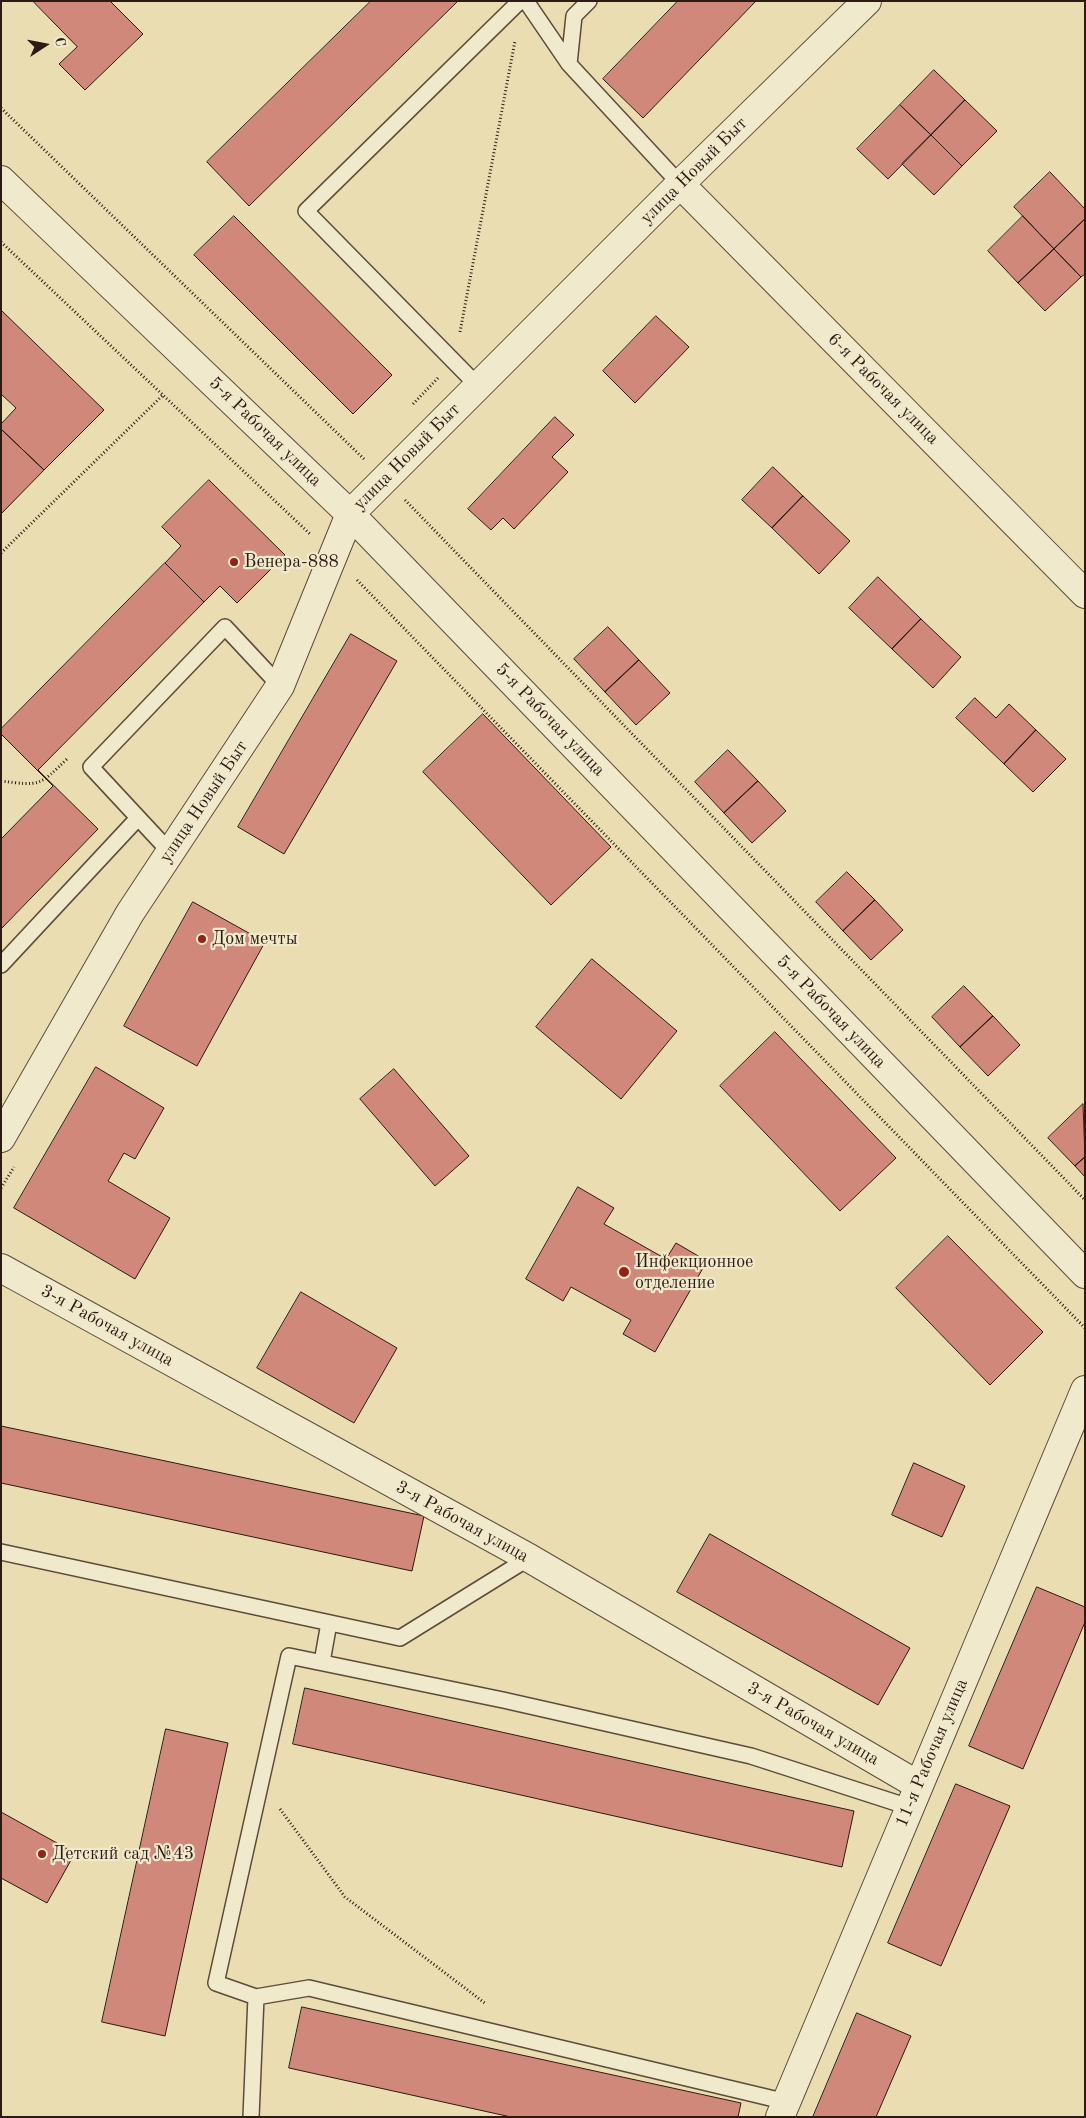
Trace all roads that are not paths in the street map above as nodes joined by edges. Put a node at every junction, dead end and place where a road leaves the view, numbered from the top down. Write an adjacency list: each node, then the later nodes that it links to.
1 (520, 1): 8 (lane)
2 (526, 1): 5 (lane)
3 (589, 1): 5 (lane)
4 (867, 1): 7 (street, улица Новый Быт)
5 (569, 64): 7 (lane)
6 (1, 180): 9 (street, 5-я Рабочая улица)
7 (680, 184): 8 (street, улица Новый Быт); 10 (street, 6-я Рабочая улица)
8 (478, 386): 9 (street, улица Новый Быт)
9 (350, 514): 11 (street, улица Новый Быт); 17 (street, 5-я Рабочая улица)
10 (1085, 594)
11 (280, 686): 12 (lane); 13 (street, улица Новый Быт)
12 (138, 818): 13 (lane); 14 (lane)
13 (170, 852): 15 (street, улица Новый Быт)
14 (1, 965)
15 (1, 1138)
16 (1, 1268): 20 (street, 3-я Рабочая улица)
17 (1085, 1274)
18 (1085, 1390): 23 (street, 11-я Рабочая улица)
19 (1, 1552): 21 (lane)
20 (529, 1558): 21 (lane); 23 (street, 3-я Рабочая улица)
21 (329, 1623): 22 (lane)
22 (322, 1662): 23 (lane); 24 (lane)
23 (913, 1796): 25 (street, 11-я Рабочая улица)
24 (256, 1997): 25 (lane); 26 (lane)
25 (784, 2109)
26 (251, 2117)

